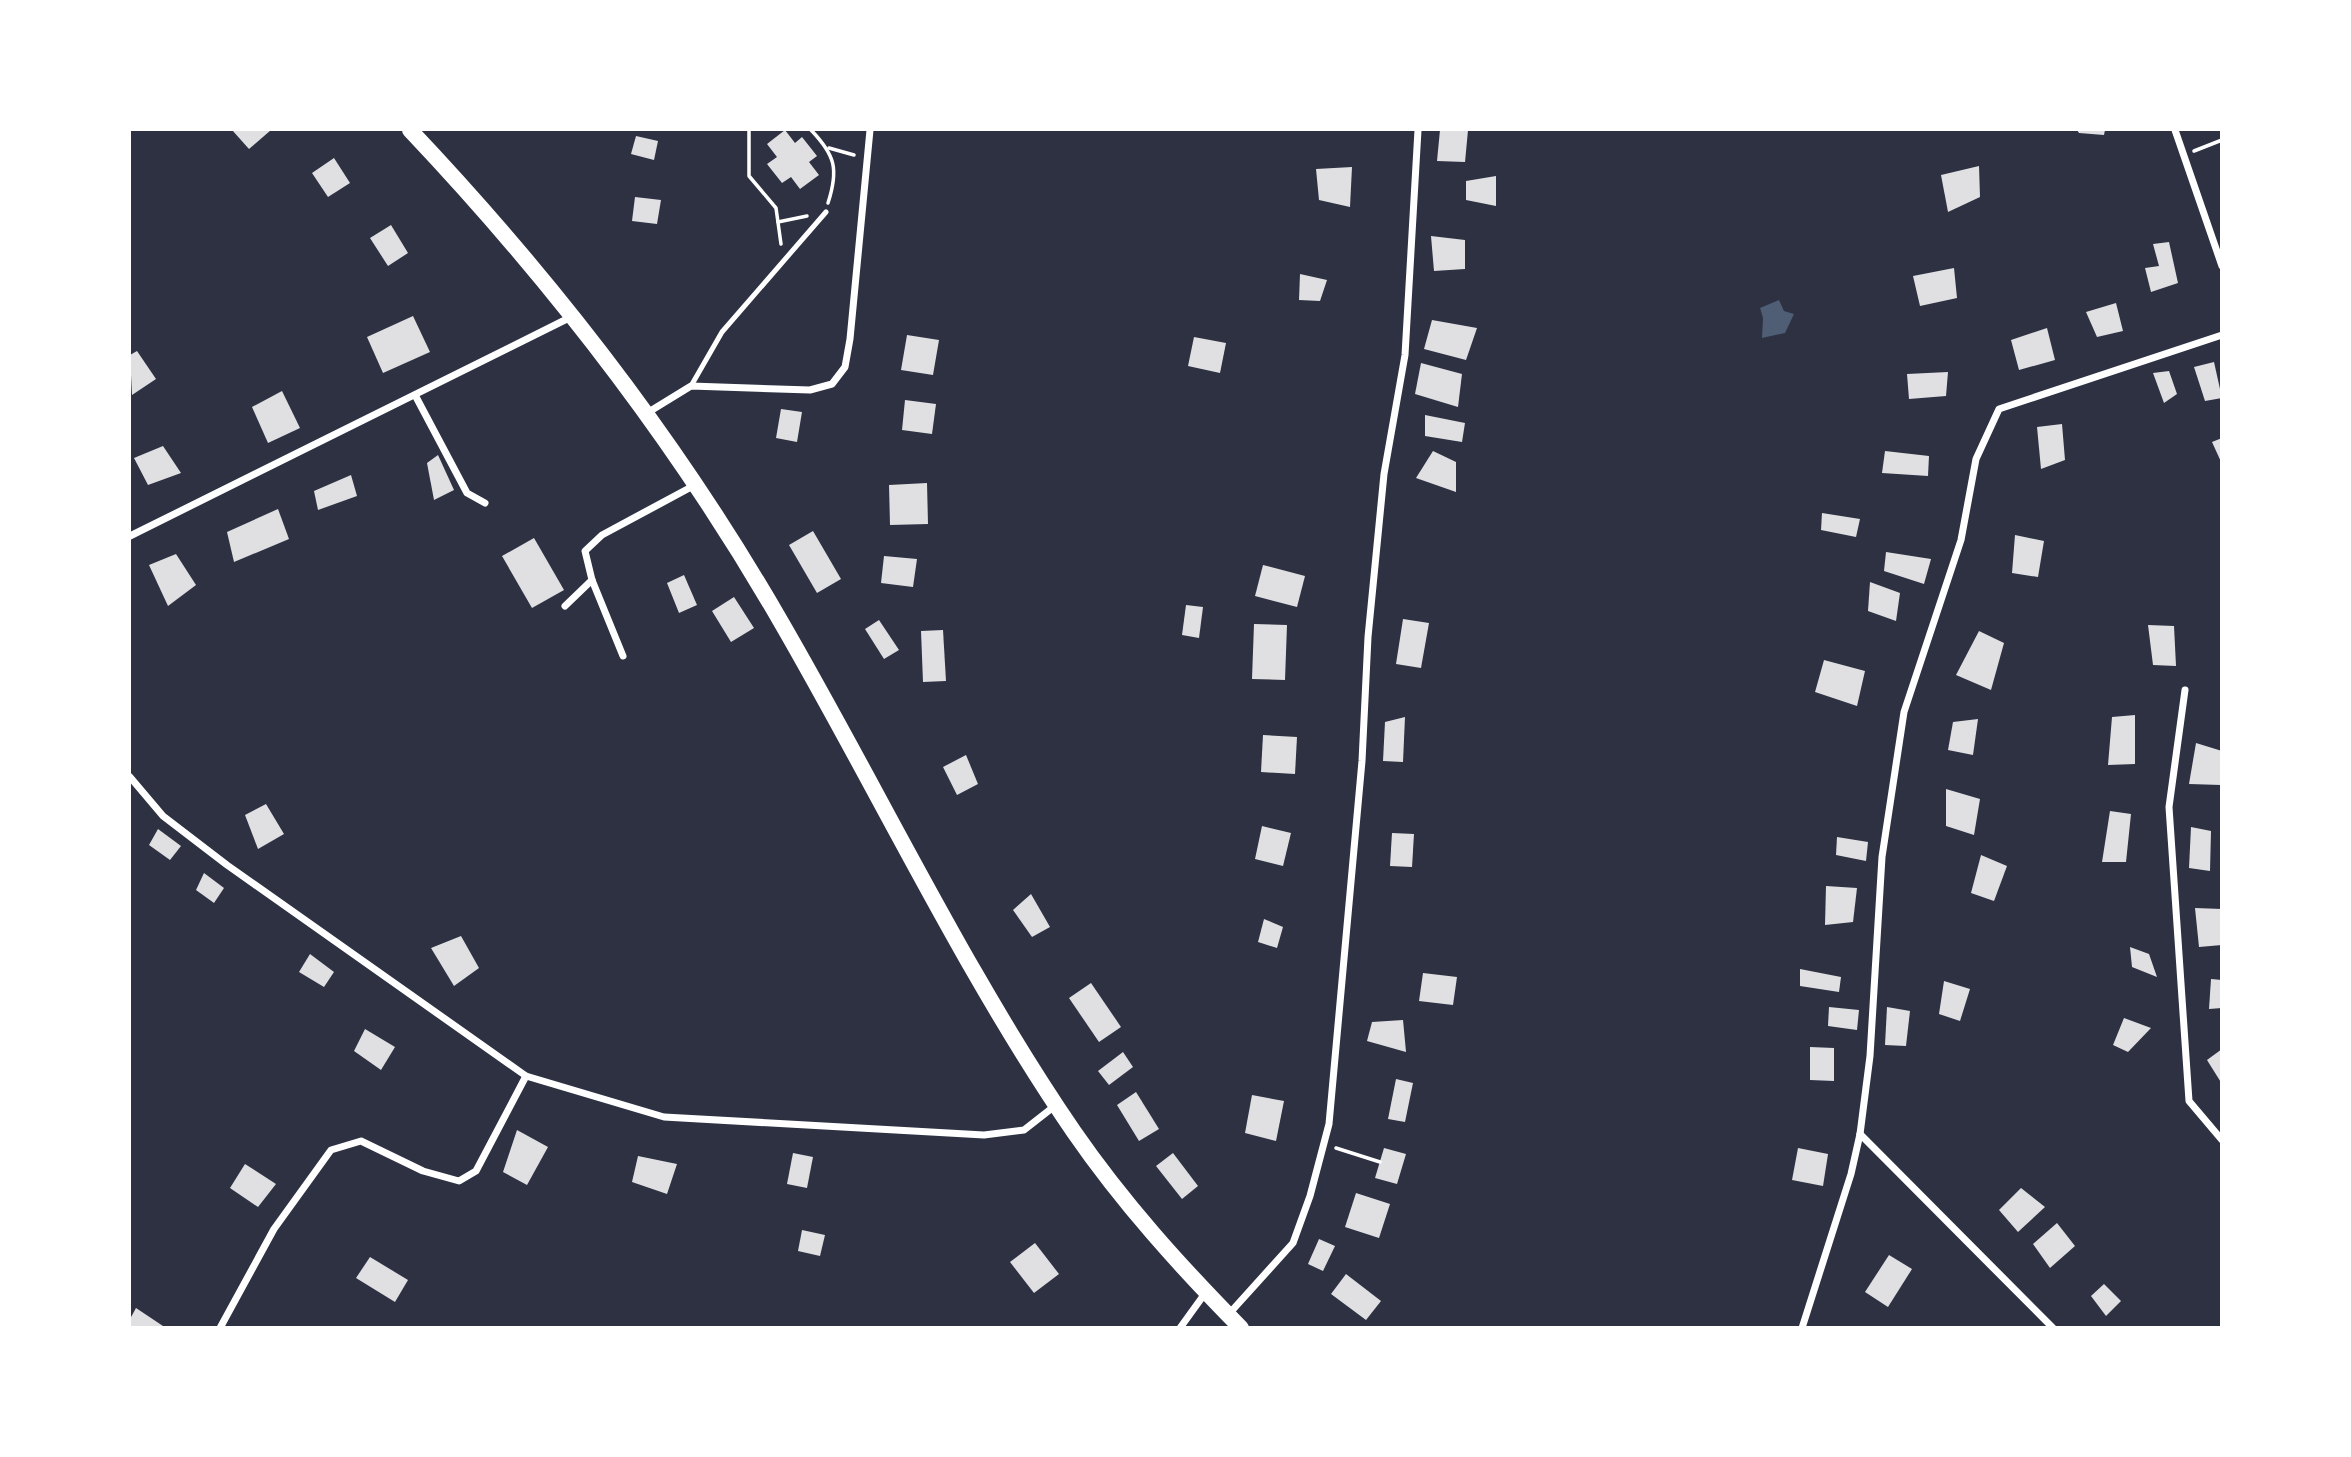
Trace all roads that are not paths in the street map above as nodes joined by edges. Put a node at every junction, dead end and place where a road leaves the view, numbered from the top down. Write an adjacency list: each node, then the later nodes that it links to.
1 (870, 130): 9 (street)
2 (1418, 130): 25 (street)
3 (2175, 130): 6 (street)
4 (414, 131): 7 (main road)
5 (826, 212): 9 (lane)
6 (2221, 266)
7 (572, 317): 10 (street); 11 (main road)
8 (2221, 335): 22 (street)
9 (691, 386): 11 (street)
10 (415, 395): 13 (street); 14 (street)
11 (645, 414): 12 (main road)
12 (696, 485): 15 (street); 21 (main road)
13 (485, 503)
14 (130, 536)
15 (592, 580): 16 (street); 17 (street)
16 (565, 606)
17 (623, 656)
18 (2185, 690): 23 (street)
19 (130, 777): 20 (street)
20 (526, 1076): 21 (street); 26 (street)
21 (1057, 1105): 24 (main road)
22 (1860, 1134): 29 (street); 30 (street)
23 (2221, 1140)
24 (1206, 1292): 25 (main road); 27 (street)
25 (1228, 1315): 28 (main road)
26 (220, 1328)
27 (1180, 1328)
28 (1241, 1328)
29 (1802, 1328)
30 (2053, 1328)

